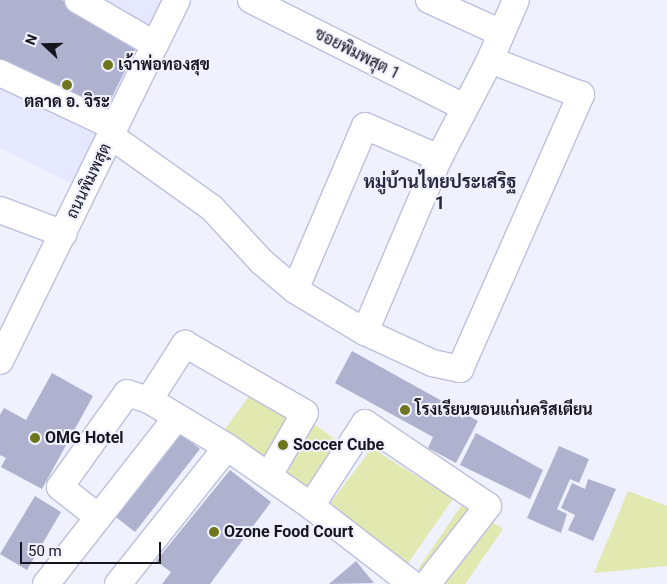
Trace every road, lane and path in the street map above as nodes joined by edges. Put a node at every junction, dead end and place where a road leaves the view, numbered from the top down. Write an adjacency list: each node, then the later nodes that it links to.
1 (78, 0): 7 (street)
2 (177, 0): 7 (street, ถนนพิมพสุต)
3 (251, 0): 10 (street, ซอยพิมพสุต 1)
4 (429, 0): 6 (street)
5 (516, 0): 6 (street)
6 (501, 33): 8 (street)
7 (154, 44): 11 (street, ถนนพิมพสุต)
8 (490, 60): 10 (street); 16 (street)
9 (0, 73): 11 (street)
10 (464, 107): 12 (street)
11 (113, 131): 14 (street, ถนนพิมพสุต); 15 (street)
12 (439, 158): 15 (street); 16 (street)
13 (0, 210): 14 (street)
14 (64, 234): 17 (street, ถนนพิมพสุต)
15 (296, 290): 16 (street)
16 (366, 332)
17 (0, 361)
18 (150, 400): 19 (street); 21 (street); 23 (street)
19 (177, 417): 20 (street); 23 (street)
20 (227, 447): 21 (street); 25 (street)
21 (269, 475): 22 (street)
22 (311, 506): 26 (street); 27 (street)
23 (97, 516): 24 (street)
24 (46, 584)
25 (118, 584)
26 (412, 584)
27 (427, 584)

